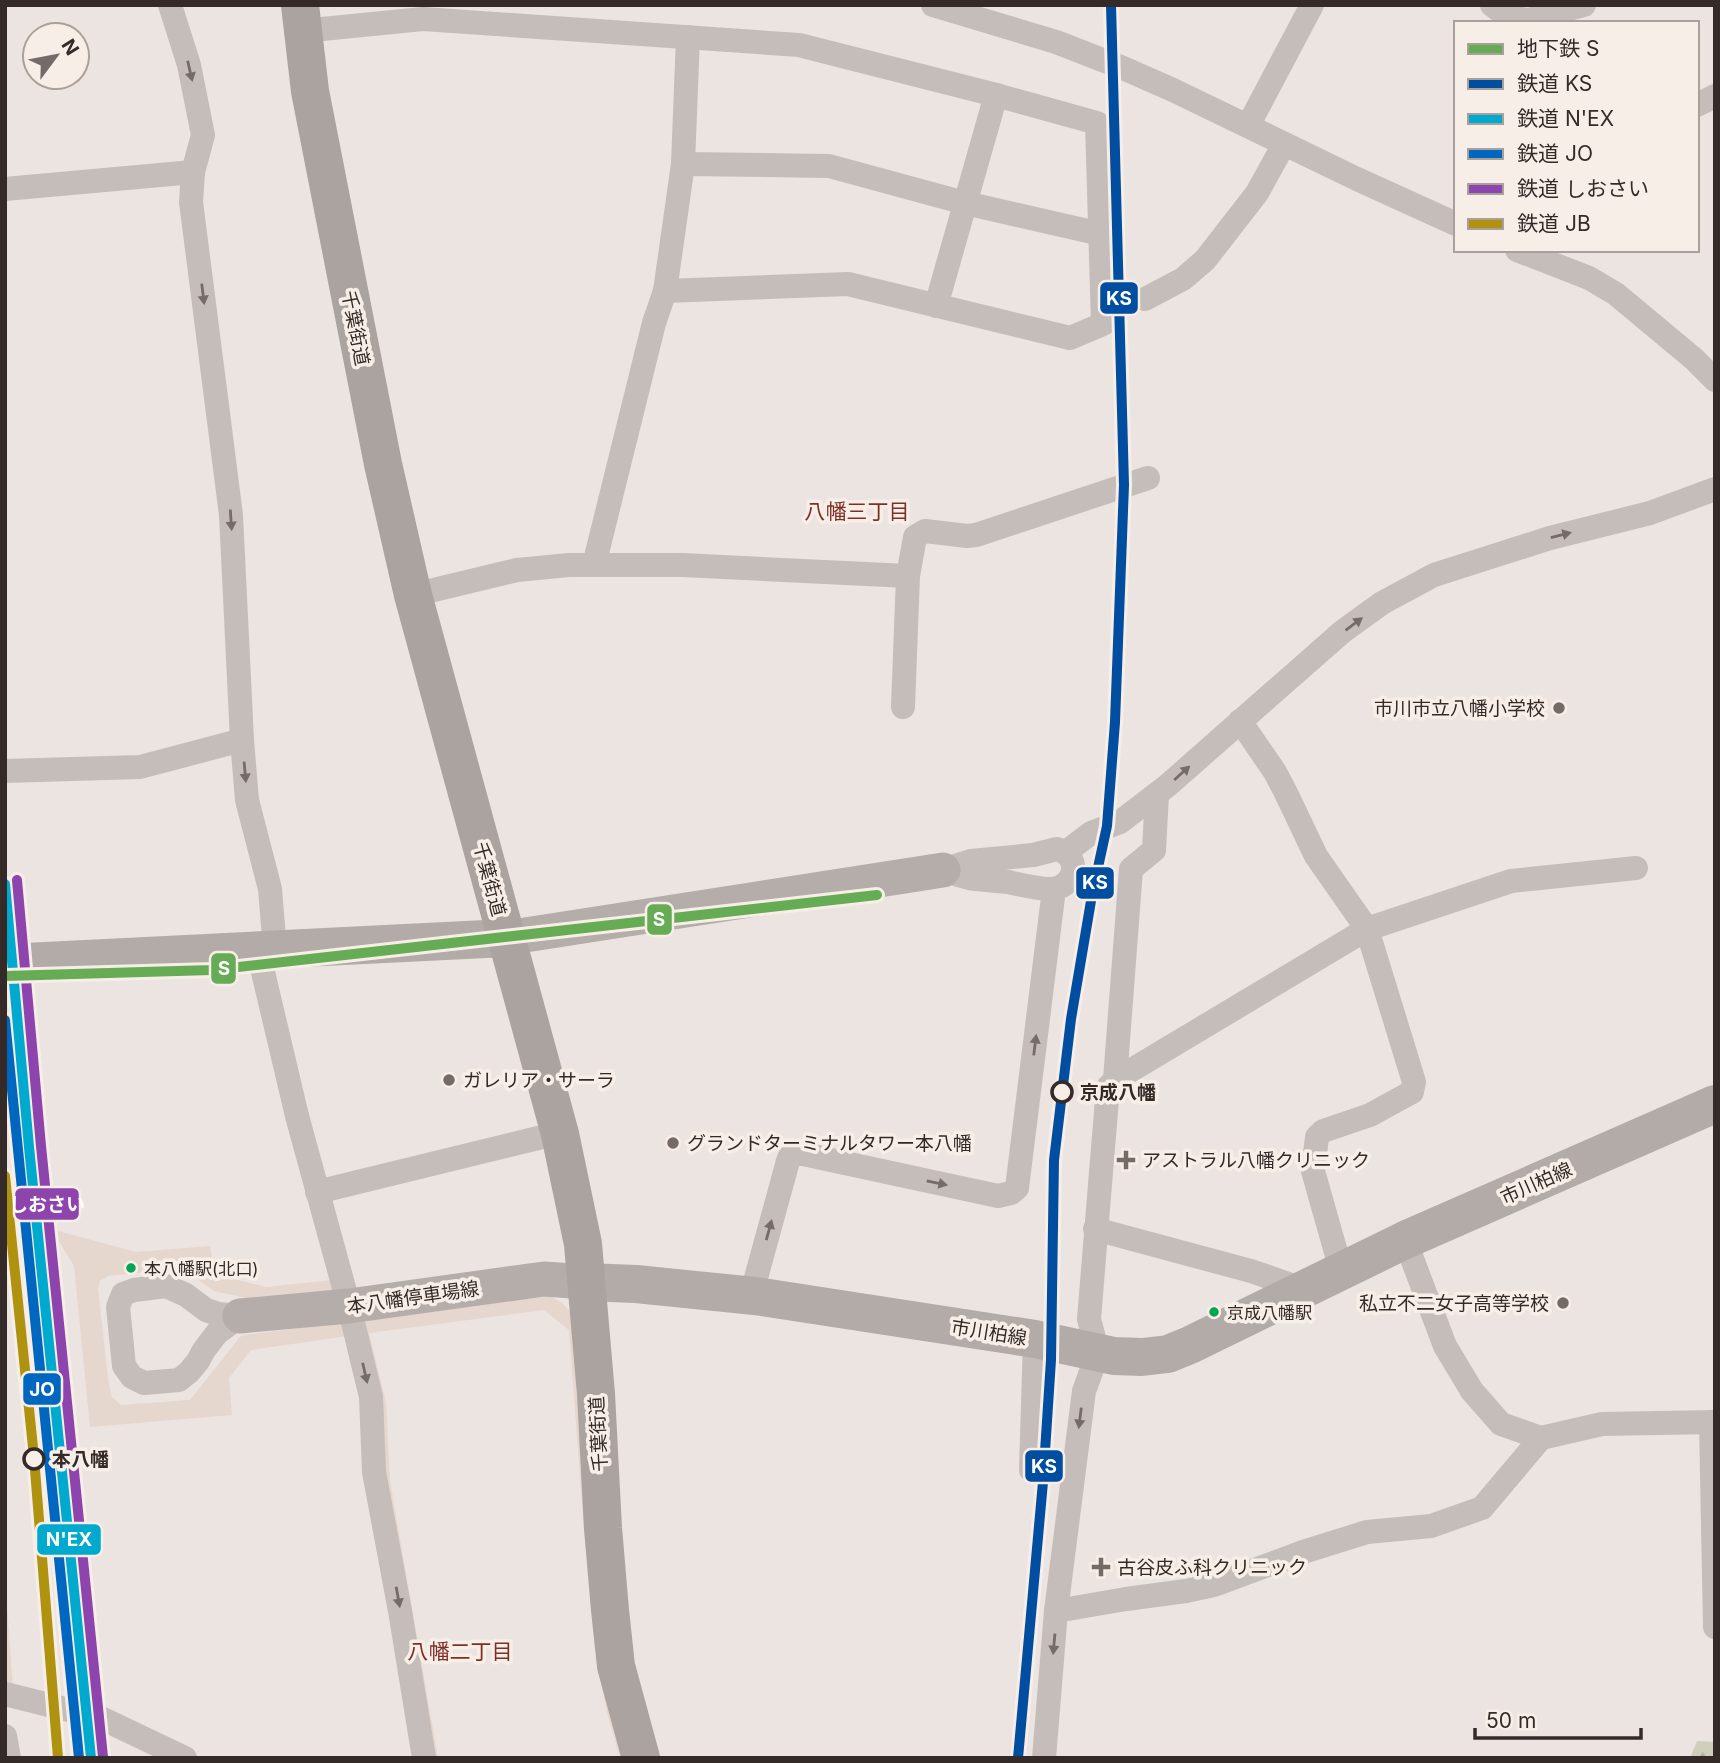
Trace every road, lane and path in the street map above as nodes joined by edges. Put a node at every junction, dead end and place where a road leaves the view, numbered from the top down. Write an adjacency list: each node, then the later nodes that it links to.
1 (170, 5): 14 (street, one-way to 14)
2 (933, 5): 11 (street)
3 (1312, 5): 11 (street)
4 (1492, 5): 5 (street)
5 (1584, 5)
6 (301, 18): 7 (street); 28 (highway, 千葉街道)
7 (688, 37): 8 (street); 13 (street)
8 (996, 95): 16 (street); 18 (street)
9 (1715, 96): 10 (street)
10 (1699, 104)
11 (1248, 126): 12 (street)
12 (1284, 144): 17 (street); 21 (street)
13 (683, 164): 16 (street); 20 (street)
14 (193, 172): 15 (street); 31 (street, one-way to 31)
15 (5, 189)
16 (965, 203): 18 (street); 22 (street)
17 (1454, 222)
18 (1101, 234): 22 (street)
19 (1522, 252): 23 (street)
20 (665, 291): 22 (street); 26 (street)
21 (1145, 299)
22 (936, 306)
23 (1715, 380)
24 (1148, 478): 27 (street)
25 (1715, 489): 30 (street, one-way to 25)
26 (594, 565): 27 (street); 28 (street)
27 (908, 576): 29 (street)
28 (413, 595): 39 (highway, 千葉街道)
29 (903, 707)
30 (1240, 721): 33 (street, one-way to 30); 38 (street)
31 (242, 740): 32 (street); 40 (street, one-way to 40)
32 (5, 771)
33 (1157, 794): 34 (street); 42 (street)
34 (1066, 852): 36 (street); 37 (street)
35 (1636, 868): 38 (street)
36 (943, 870): 37 (street); 39 (street)
37 (1054, 889): 51 (street, one-way to 37)
38 (1367, 929): 42 (street); 48 (street)
39 (506, 938): 40 (main road); 49 (highway, 千葉街道)
40 (267, 950): 41 (main road); 45 (street)
41 (5, 963)
42 (1115, 1080): 46 (street)
43 (1715, 1104): 47 (main road, 市川柏線)
44 (538, 1139): 45 (street)
45 (317, 1192): 52 (street)
46 (1096, 1228): 50 (street); 55 (street)
47 (1405, 1240): 48 (main road, 市川柏線); 57 (street)
48 (1341, 1270): 50 (main road, 市川柏線)
49 (586, 1282): 51 (main road, 市川柏線); 52 (street, 本八幡停車場線); 66 (highway, 千葉街道)
50 (1303, 1289): 55 (main road, 市川柏線)
51 (751, 1296): 54 (main road, 市川柏線)
52 (349, 1306): 53 (street, 本八幡停車場線); 65 (street, one-way to 65)
53 (240, 1316): 53 (street)
54 (1035, 1339): 55 (main road, 市川柏線); 58 (street)
55 (1098, 1353): 59 (street, one-way to 59)
56 (1713, 1422): 57 (street); 60 (street)
57 (1541, 1438): 59 (street)
58 (1031, 1470)
59 (1056, 1612): 67 (street, one-way to 67)
60 (1715, 1627)
61 (5, 1694): 64 (street)
62 (5, 1736): 63 (street)
63 (9, 1758)
64 (185, 1758)
65 (424, 1758)
66 (641, 1758)
67 (1044, 1758)

